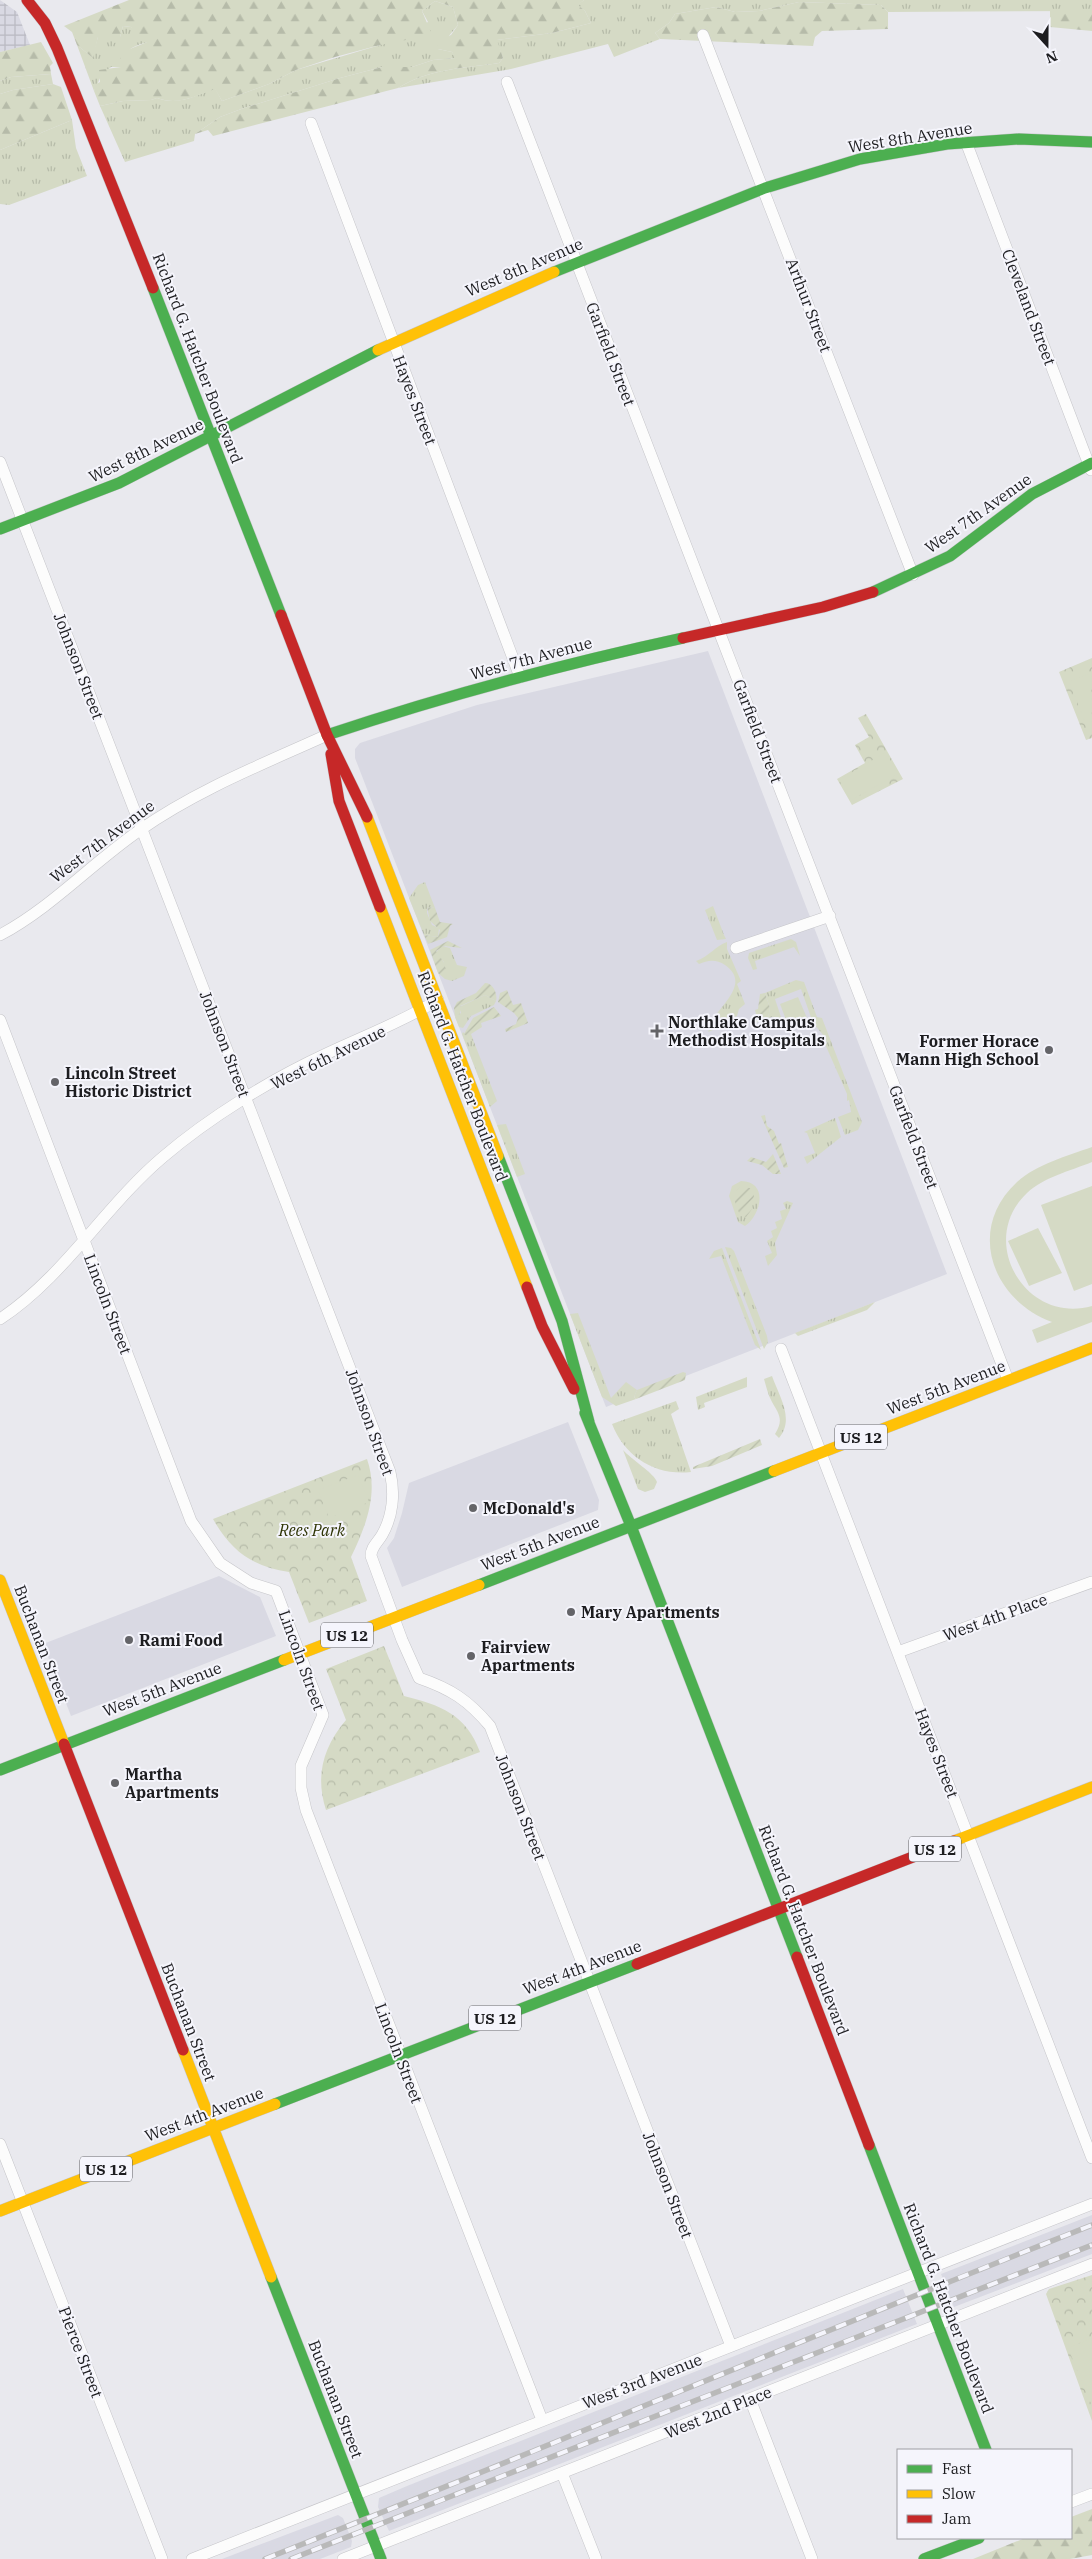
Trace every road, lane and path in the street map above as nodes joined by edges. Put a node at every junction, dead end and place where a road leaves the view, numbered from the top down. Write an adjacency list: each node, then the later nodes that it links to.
1 (27, 0): 10 (main road, Richard G. Hatcher Boulevard)
2 (704, 35): 7 (street, Arthur Street)
3 (507, 82): 8 (street, Garfield Street)
4 (311, 123): 9 (street, Hayes Street)
5 (966, 142): 6 (main road, West 8th Avenue); 7 (main road, West 8th Avenue); 12 (street, Cleveland Street)
6 (1092, 142)
7 (764, 188): 8 (main road, West 8th Avenue); 15 (street, Arthur Street)
8 (575, 262): 9 (main road, West 8th Avenue); 16 (street, Garfield Street)
9 (393, 342): 10 (main road, West 8th Avenue); 17 (street, Hayes Street)
10 (212, 437): 13 (main road, West 8th Avenue); 18 (main road, Richard G. Hatcher Boulevard)
11 (0, 462): 13 (street, Johnson Street)
12 (1091, 466): 15 (main road, West 7th Avenue)
13 (23, 522): 14 (main road, West 8th Avenue); 19 (street, Johnson Street)
14 (0, 528)
15 (913, 575): 16 (main road, West 7th Avenue)
16 (719, 629): 17 (main road, West 7th Avenue); 20 (street, Garfield Street)
17 (520, 677): 18 (main road, West 7th Avenue)
18 (327, 735): 19 (street, West 7th Avenue); 23 (main road, Richard G. Hatcher Boulevard); 24 (main road, Richard G. Hatcher Boulevard)
19 (142, 828): 21 (street, West 7th Avenue); 26 (street, Johnson Street)
20 (830, 916): 22 (street); 33 (street, Garfield Street)
21 (0, 935)
22 (736, 948)
23 (438, 1000): 24 (street, West 6th Avenue); 27 (main road, Richard G. Hatcher Boulevard)
24 (420, 1012): 26 (street, West 6th Avenue); 28 (main road, Richard G. Hatcher Boulevard)
25 (0, 1020): 29 (street, Lincoln Street)
26 (246, 1099): 29 (street, West 6th Avenue); 39 (street, Johnson Street)
27 (521, 1214): 28 (main road); 34 (main road, Richard G. Hatcher Boulevard)
28 (502, 1222): 34 (main road, Richard G. Hatcher Boulevard)
29 (84, 1240): 30 (street, West 6th Avenue); 41 (street, Lincoln Street)
30 (0, 1319)
31 (1092, 1348): 33 (main road, West 5th Avenue / US 12)
32 (780, 1349): 35 (street, Hayes Street)
33 (1008, 1380): 35 (main road, West 5th Avenue / US 12)
34 (589, 1422): 36 (main road, Richard G. Hatcher Boulevard)
35 (821, 1452): 36 (main road, West 5th Avenue / US 12); 40 (street, Hayes Street)
36 (631, 1526): 39 (main road, West 5th Avenue / US 12); 46 (main road, Richard G. Hatcher Boulevard)
37 (0, 1580): 42 (main road, Buchanan Street)
38 (1092, 1582): 40 (street, West 4th Place)
39 (393, 1617): 41 (main road, West 5th Avenue / US 12); 47 (street, Johnson Street)
40 (898, 1652): 45 (street, Hayes Street)
41 (300, 1653): 42 (main road, West 5th Avenue / US 12); 48 (street, Lincoln Street)
42 (64, 1744): 43 (main road, West 5th Avenue / US 12); 49 (main road, Buchanan Street)
43 (0, 1770)
44 (1092, 1787): 45 (main road, West 4th Avenue / US 12)
45 (969, 1836): 46 (main road, West 4th Avenue / US 12); 51 (street, Hayes Street)
46 (778, 1909): 47 (main road, West 4th Avenue / US 12); 56 (main road, Richard G. Hatcher Boulevard)
47 (589, 1982): 48 (main road, West 4th Avenue / US 12); 58 (street, Johnson Street)
48 (400, 2055): 49 (main road, West 4th Avenue / US 12); 60 (street, Lincoln Street)
49 (212, 2128): 52 (main road, West 4th Avenue / US 12); 63 (main road, Buchanan Street)
50 (0, 2144): 52 (street, Pierce Street)
51 (1092, 2158)
52 (22, 2202): 54 (main road, West 4th Avenue / US 12); 68 (street, Pierce Street)
53 (1092, 2204): 56 (street, West 3rd Avenue)
54 (0, 2211)
55 (1092, 2264): 57 (street, West 2nd Place)
56 (918, 2273): 57 (main road, Richard G. Hatcher Boulevard); 58 (street, West 3rd Avenue)
57 (938, 2325): 59 (street, West 2nd Place); 61 (main road, Richard G. Hatcher Boulevard)
58 (731, 2346): 60 (street, West 3rd Avenue)
59 (750, 2399): 62 (street, West 2nd Place); 73 (street)
60 (542, 2420): 63 (street, West 3rd Avenue)
61 (986, 2449)
62 (562, 2473): 67 (street, West 2nd Place); 72 (street)
63 (356, 2494): 67 (main road, Buchanan Street); 69 (street, West 3rd Avenue)
64 (1092, 2494): 65 (street)
65 (1072, 2502)
66 (976, 2539): 74 (main road)
67 (376, 2546): 70 (street, West 2nd Place); 71 (main road, Buchanan Street)
68 (162, 2559)
69 (192, 2559)
70 (343, 2559)
71 (381, 2559)
72 (596, 2559)
73 (812, 2559)
74 (924, 2559)

